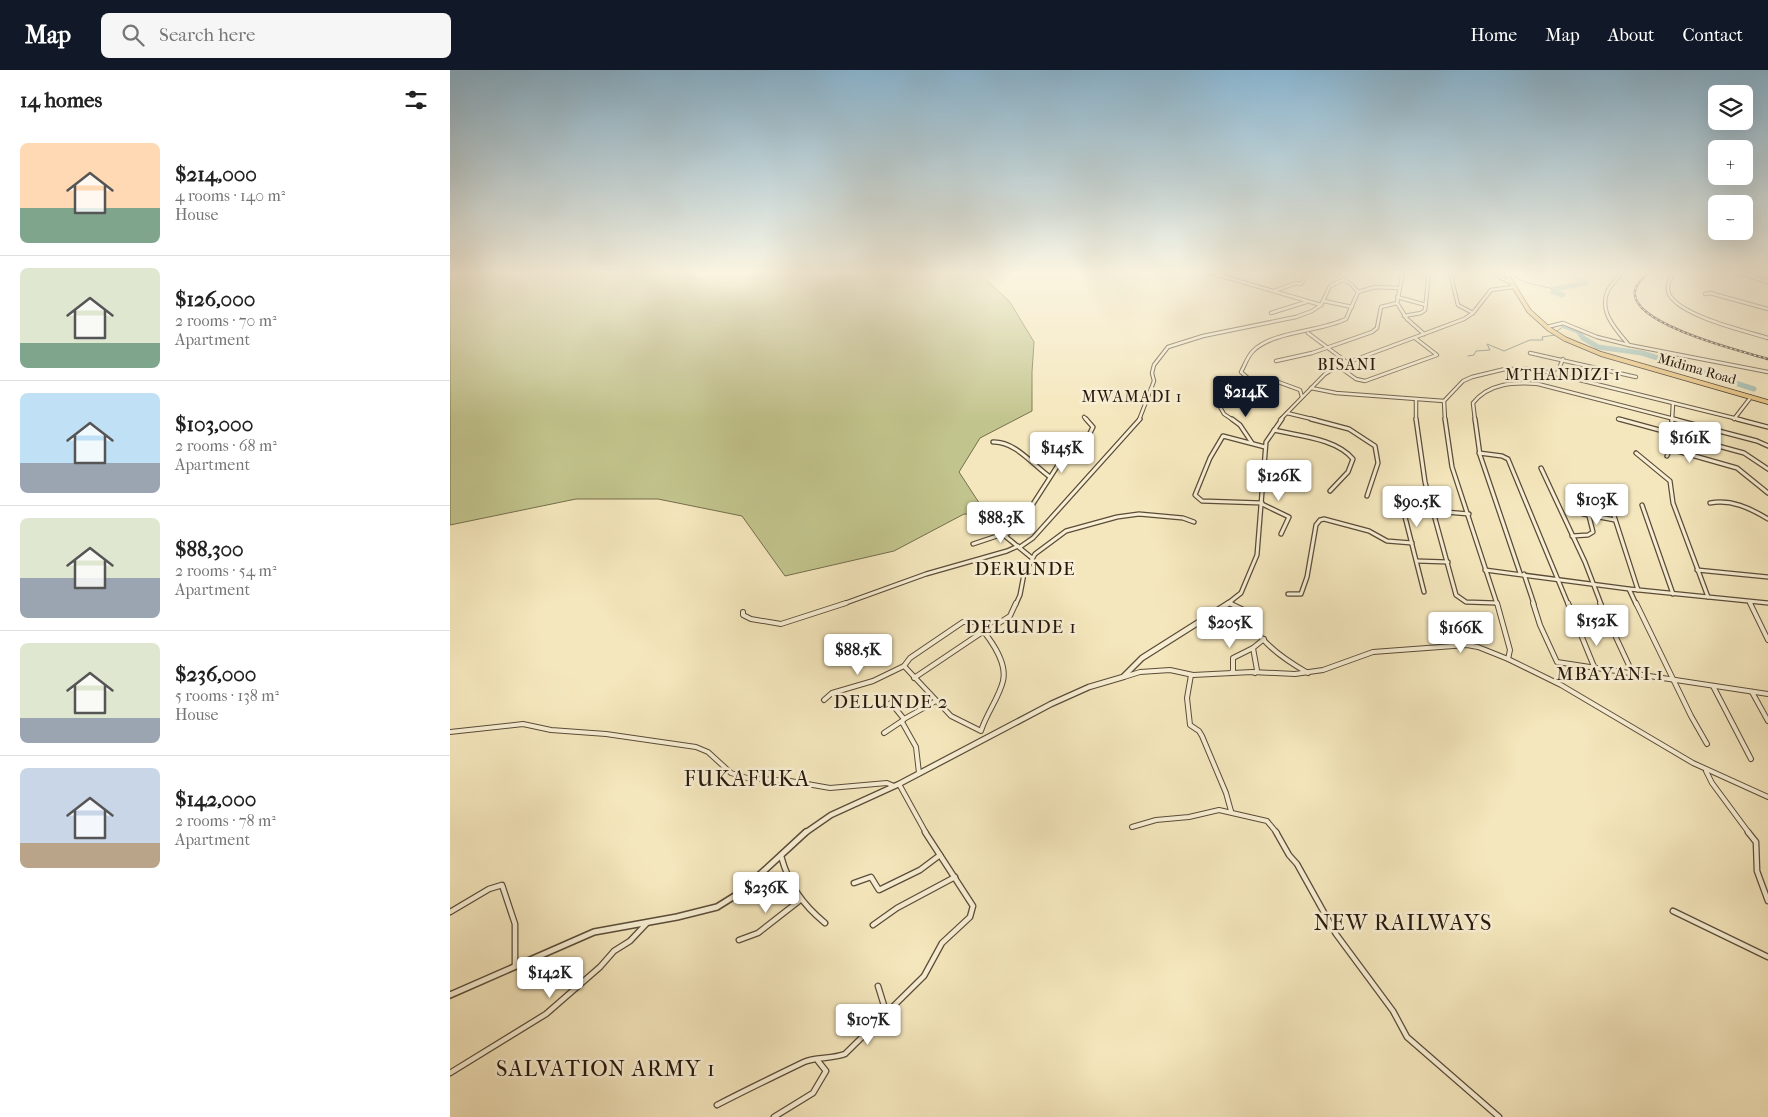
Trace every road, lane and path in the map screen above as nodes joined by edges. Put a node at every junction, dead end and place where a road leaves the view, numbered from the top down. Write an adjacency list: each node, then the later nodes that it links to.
1 (1277, 321): 71 (street)
2 (1344, 321): 10 (street)
3 (1377, 321): 15 (street)
4 (1409, 321): 11 (street)
5 (1459, 321): 11 (street)
6 (1540, 321): 9 (main road, Midima Road)
7 (1611, 321): 14 (street)
8 (1713, 321): 13 (street)
9 (1547, 327): 14 (street); 25 (main road, Midima Road)
10 (1308, 333): 15 (street); 26 (street)
11 (1425, 335): 12 (street)
12 (1415, 338): 19 (street); 20 (street)
13 (1768, 338)
14 (1629, 345): 21 (street)
15 (1327, 347): 18 (street); 19 (street)
16 (1530, 353): 17 (street)
17 (1563, 359): 22 (street); 23 (street)
18 (1276, 361)
19 (1348, 362): 20 (street)
20 (1338, 366): 24 (street)
21 (1768, 372)
22 (1557, 373): 28 (street); 30 (street)
23 (1636, 377)
24 (1311, 388): 26 (street); 27 (street)
25 (1751, 396): 29 (main road, Midima Road); 36 (street)
26 (1302, 397): 32 (street)
27 (1416, 399): 28 (street); 59 (street)
28 (1444, 401): 61 (street)
29 (1768, 402)
30 (1673, 403): 35 (street); 36 (street)
31 (1220, 407): 41 (street)
32 (1287, 413): 38 (street); 55 (street)
33 (1084, 417): 50 (street)
34 (1618, 419): 39 (street)
35 (1672, 419): 39 (street); 42 (street); 46 (street)
36 (1734, 419): 37 (street)
37 (1768, 427)
38 (1273, 430): 43 (street); 51 (street)
39 (1671, 435): 44 (street); 49 (street)
40 (993, 442): 50 (street)
41 (1253, 443): 43 (street); 57 (street)
42 (1768, 446)
43 (1265, 447): 57 (street)
44 (1670, 449): 47 (street); 54 (street)
45 (1636, 452): 76 (street)
46 (1479, 453): 77 (street); 78 (street)
47 (1667, 456)
48 (1541, 468): 68 (street)
49 (1768, 469)
50 (1050, 477): 66 (street)
51 (1330, 491)
52 (1606, 491): 64 (street)
53 (1575, 492): 62 (street)
54 (1768, 493)
55 (1367, 496)
56 (1710, 503): 63 (street)
57 (1262, 504): 67 (street); 88 (street)
58 (1642, 505): 85 (street)
59 (1433, 506): 60 (street); 69 (street)
60 (1434, 511): 61 (street); 74 (street)
61 (1468, 514): 75 (street)
62 (1589, 516): 64 (street); 68 (street)
63 (1768, 519)
64 (1615, 520): 82 (street)
65 (1194, 522): 72 (street)
66 (1007, 533): 70 (street); 71 (street)
67 (1281, 534)
68 (1572, 536): 80 (street)
69 (1412, 543): 73 (street); 84 (street)
70 (973, 544)
71 (1019, 547): 72 (street); 91 (street)
72 (1032, 558): 92 (street)
73 (1417, 561): 74 (street); 83 (street)
74 (1448, 562): 89 (street)
75 (1485, 570): 77 (street); 89 (street)
76 (1698, 570): 79 (street); 86 (street)
77 (1522, 574): 78 (street); 98 (street)
78 (1556, 578): 80 (street); 98 (street)
79 (1768, 578)
80 (1593, 584): 81 (street); 102 (street)
81 (1629, 589): 82 (street); 106 (street)
82 (1638, 590): 85 (street)
83 (1424, 592)
84 (1288, 594)
85 (1673, 594): 86 (street)
86 (1708, 597): 87 (street)
87 (1750, 602): 90 (street); 94 (street)
88 (1229, 603): 93 (street); 104 (street)
89 (1496, 603): 96 (street)
90 (1768, 603)
91 (743, 612)
92 (984, 632): 97 (street); 105 (street); 115 (street)
93 (1264, 639): 95 (street); 101 (street)
94 (1768, 640)
95 (1252, 648): 99 (street); 100 (street)
96 (1508, 659): 101 (street); 121 (street)
97 (904, 666): 105 (street); 110 (street)
98 (1595, 669): 102 (street)
99 (1231, 673): 100 (street); 103 (street)
100 (1255, 673): 101 (street)
101 (1309, 673)
102 (1633, 674): 106 (street)
103 (1191, 675): 104 (street); 125 (street)
104 (1123, 677): 118 (street)
105 (914, 678): 111 (street)
106 (1674, 680): 107 (street); 119 (street)
107 (1713, 686): 108 (street); 120 (street)
108 (1752, 692): 109 (street); 114 (street)
109 (1768, 694)
110 (824, 700)
111 (936, 701): 113 (street); 115 (street)
112 (885, 706): 113 (street)
113 (903, 720): 117 (street); 122 (street)
114 (1768, 721)
115 (981, 731): 118 (street)
116 (450, 732): 123 (street)
117 (884, 733)
118 (986, 740): 122 (street)
119 (1707, 744)
120 (1751, 759)
121 (1706, 770): 124 (street); 132 (street)
122 (919, 774): 123 (street)
123 (897, 785): 127 (street); 128 (street)
124 (1768, 797)
125 (1232, 812): 126 (street); 149 (street)
126 (1132, 827)
127 (781, 855): 131 (street); 135 (street)
128 (940, 855): 129 (street); 130 (street)
129 (955, 877): 137 (street); 143 (street)
130 (854, 884)
131 (800, 901): 136 (street); 138 (street)
132 (1768, 901)
133 (1673, 911): 139 (street)
134 (450, 912): 140 (street)
135 (647, 922): 140 (street); 146 (street)
136 (825, 923)
137 (873, 925)
138 (739, 940)
139 (1768, 957)
140 (515, 967): 142 (street)
141 (878, 986): 143 (street)
142 (450, 995)
143 (887, 1012): 144 (street); 145 (street)
144 (891, 1028)
145 (818, 1061): 147 (street); 148 (street)
146 (450, 1073)
147 (717, 1105)
148 (774, 1117)
149 (1499, 1117)

